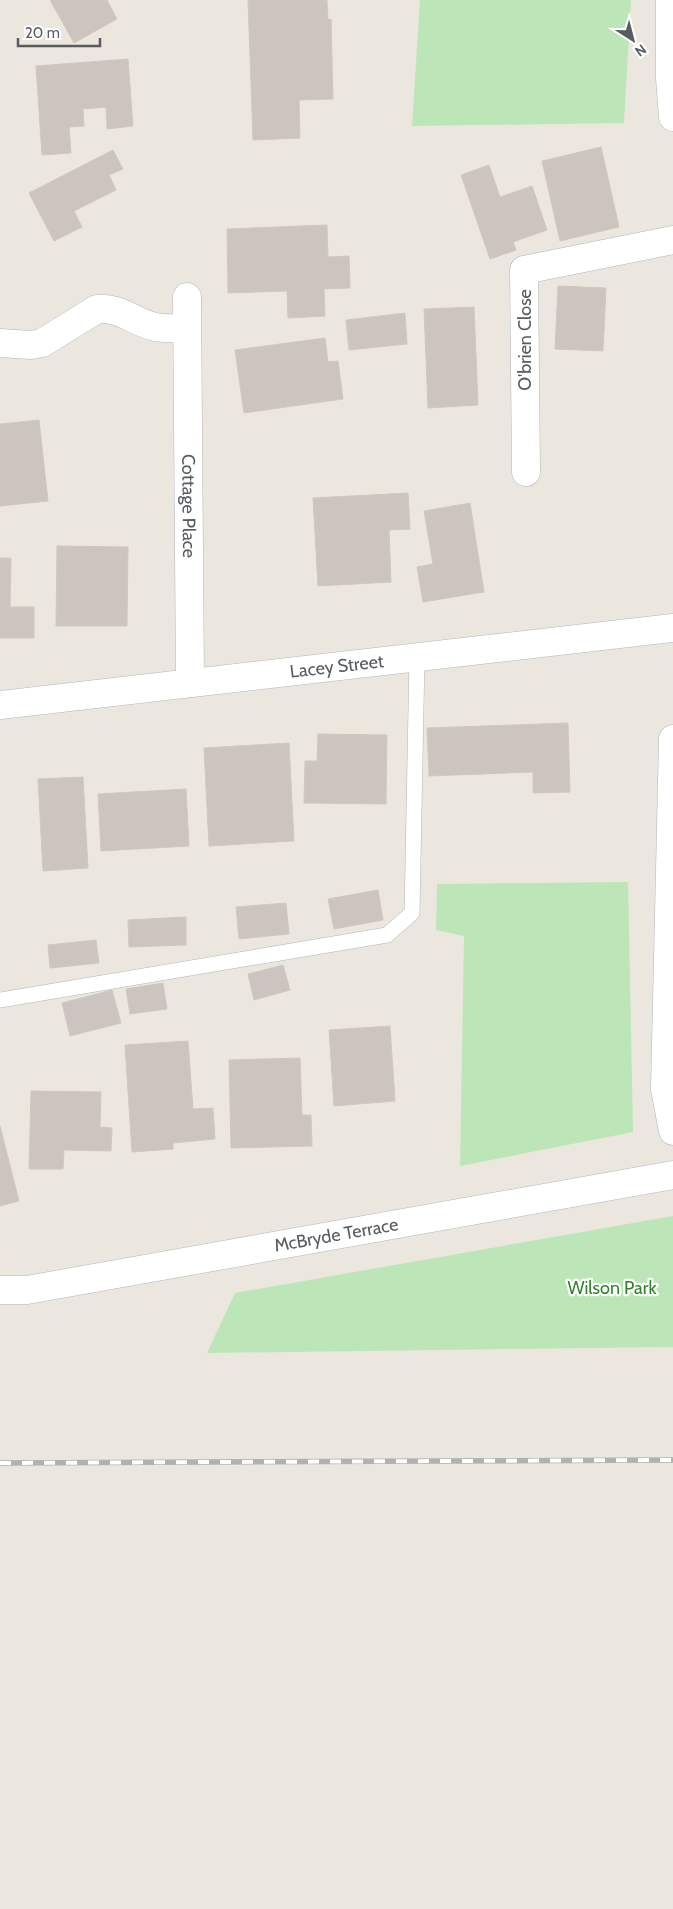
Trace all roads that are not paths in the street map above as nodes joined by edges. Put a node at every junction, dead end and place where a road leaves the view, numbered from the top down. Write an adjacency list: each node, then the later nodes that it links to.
1 (670, 0): 2 (street)
2 (672, 78): 3 (street)
3 (673, 117)
4 (673, 240): 8 (street, O'brien Close)
5 (187, 297): 6 (street, Cottage Place)
6 (187, 328): 7 (street); 11 (street, Cottage Place)
7 (0, 343)
8 (526, 472)
9 (673, 628): 10 (street, Lacey Street)
10 (416, 658): 11 (street, Lacey Street); 14 (lane)
11 (190, 683): 12 (street, Lacey Street)
12 (0, 705)
13 (673, 739): 15 (street)
14 (0, 1000)
15 (673, 1131)
16 (673, 1175): 17 (street, McBryde Terrace)
17 (0, 1290)

